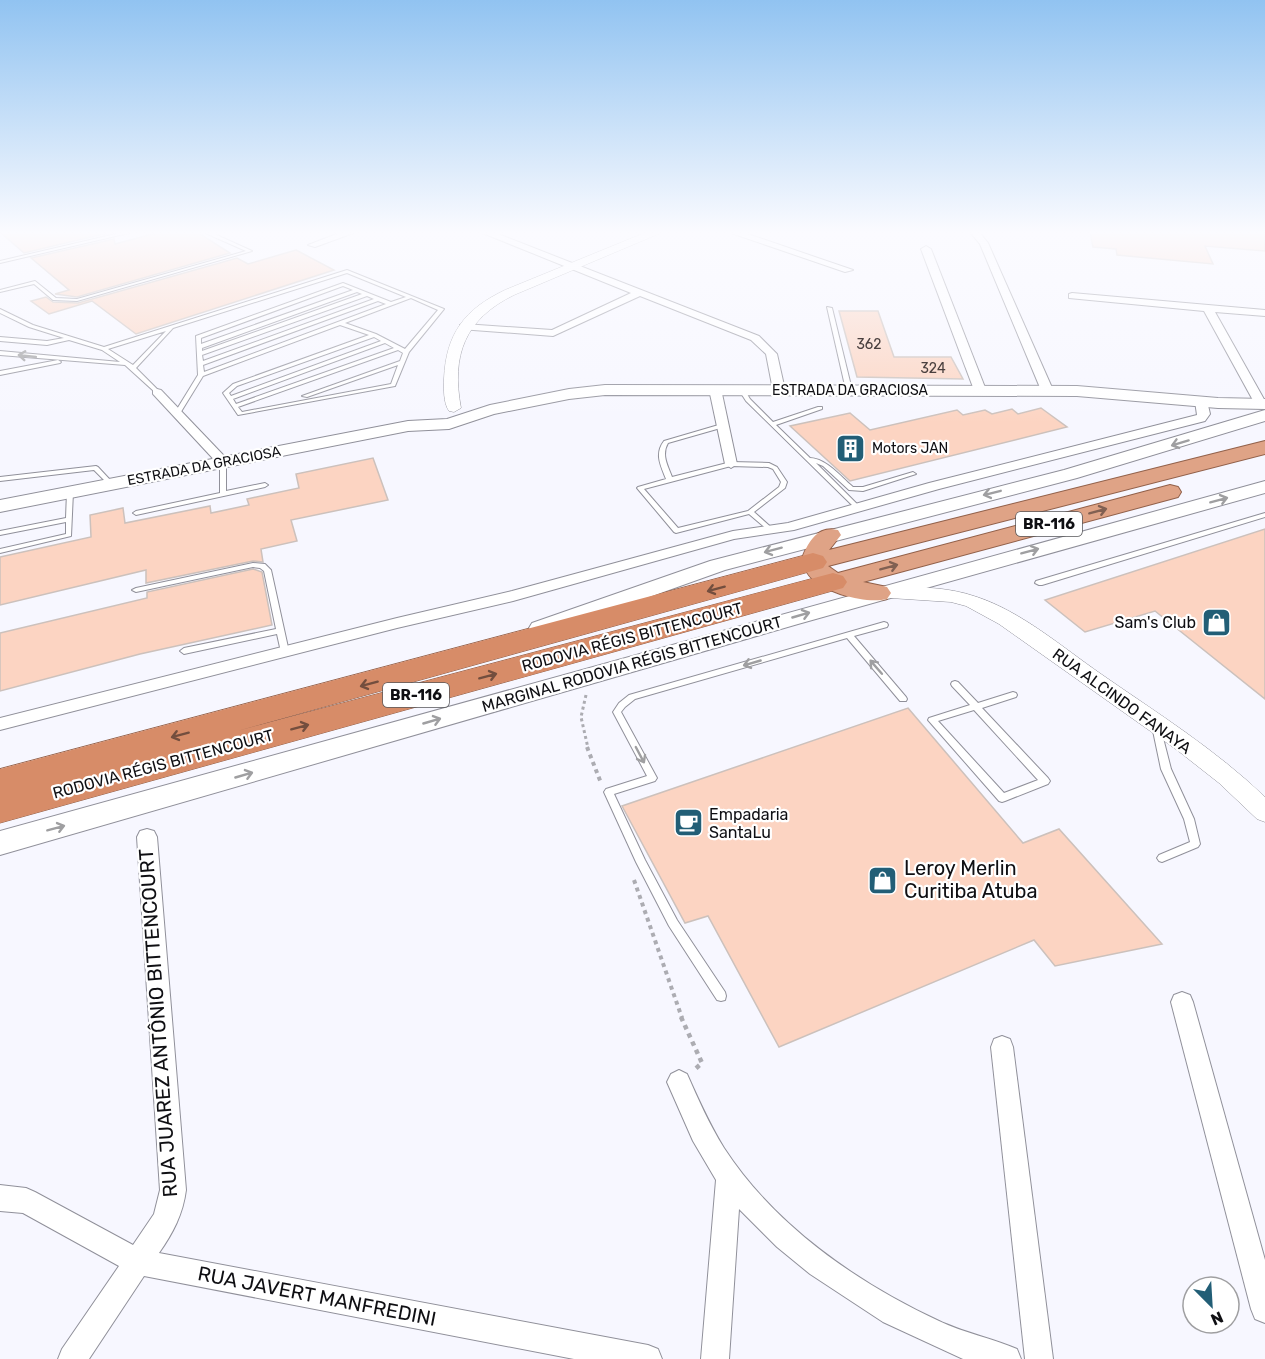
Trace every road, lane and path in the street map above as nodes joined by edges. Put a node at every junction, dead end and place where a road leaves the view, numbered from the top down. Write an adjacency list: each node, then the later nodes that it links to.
1 (51, 295): 2 (lane)
2 (93, 295)
3 (271, 295): 23 (lane)
4 (312, 295): 29 (lane)
5 (342, 295): 29 (lane)
6 (363, 295): 34 (lane)
7 (370, 295): 16 (lane)
8 (406, 295): 15 (lane)
9 (506, 295): 24 (street)
10 (632, 295): 24 (street)
11 (648, 295): 43 (street)
12 (944, 295): 45 (street)
13 (1006, 295): 46 (street)
14 (1072, 296): 19 (street)
15 (410, 297): 17 (lane); 32 (lane)
16 (379, 299): 17 (lane); 37 (lane)
17 (390, 304): 22 (lane)
18 (829, 308): 44 (lane)
19 (1208, 308): 21 (street); 53 (street)
20 (0, 312): 27 (lane)
21 (1265, 313)
22 (340, 322): 25 (lane); 40 (lane)
23 (173, 327): 31 (lane); 38 (lane)
24 (464, 327): 54 (street)
25 (374, 335): 28 (lane); 48 (lane)
26 (0, 339): 27 (lane)
27 (70, 339): 31 (lane)
28 (386, 341): 30 (lane); 48 (lane)
29 (199, 347): 34 (lane)
30 (399, 348): 32 (lane); 51 (lane)
31 (104, 349): 38 (lane)
32 (406, 352): 36 (lane)
33 (0, 353): 35 (lane, one-way to 33)
34 (199, 354): 37 (lane)
35 (67, 360): 38 (lane); 39 (lane)
36 (401, 362): 50 (lane); 50 (lane)
37 (200, 364): 40 (lane)
38 (130, 366): 47 (lane)
39 (0, 373)
40 (201, 375): 55 (lane)
41 (715, 390): 42 (main road, ESTRADA DA GRACIOSA); 54 (main road, ESTRADA DA GRACIOSA); 58 (street)
42 (742, 390): 43 (main road, ESTRADA DA GRACIOSA); 56 (lane)
43 (780, 390): 44 (main road, ESTRADA DA GRACIOSA)
44 (849, 390): 45 (main road, ESTRADA DA GRACIOSA)
45 (980, 390): 46 (main road, ESTRADA DA GRACIOSA)
46 (1047, 390): 49 (main road, ESTRADA DA GRACIOSA)
47 (157, 392): 55 (street)
48 (230, 398): 51 (lane)
49 (1206, 402): 53 (main road, ESTRADA DA GRACIOSA); 57 (main road); 73 (street)
50 (280, 405): 51 (lane)
51 (236, 406)
52 (820, 408): 56 (lane)
53 (1264, 408): 57 (main road)
54 (449, 411): 61 (main road, ESTRADA DA GRACIOSA)
55 (177, 414): 61 (street)
56 (772, 424): 60 (lane)
57 (1236, 425): 80 (main road, one-way to 80)
58 (722, 426): 62 (street); 66 (lane)
59 (1265, 447): 82 (highway, RODOVIA RÉGIS BITTENCOURT / BR-116)
60 (809, 458): 64 (lane); 73 (lane)
61 (223, 462): 67 (main road, ESTRADA DA GRACIOSA); 71 (lane)
62 (731, 464): 66 (lane); 74 (lane)
63 (1265, 467): 82 (highway, RODOVIA RÉGIS BITTENCOURT / BR-116, one-way to 63)
64 (914, 474)
65 (0, 479): 67 (lane)
66 (670, 480): 74 (lane)
67 (111, 484): 70 (main road, ESTRADA DA GRACIOSA)
68 (265, 485): 71 (lane)
69 (1265, 487): 83 (main road, MARGINAL RODOVIA RÉGIS BITTENCOURT, one-way to 69)
70 (70, 492): 72 (main road, ESTRADA DA GRACIOSA); 77 (lane)
71 (223, 494): 75 (lane)
72 (0, 506)
73 (857, 507): 78 (street)
74 (750, 512): 78 (lane)
75 (136, 513)
76 (1265, 515): 84 (lane)
77 (69, 519): 79 (lane); 81 (lane)
78 (770, 529): 92 (street)
79 (0, 533)
80 (829, 535): 82 (highway); 93 (main road, one-way to 93)
81 (0, 551)
82 (823, 572): 86 (highway); 93 (highway, RODOVIA RÉGIS BITTENCOURT / BR-116, one-way to 93); 101 (highway, RODOVIA RÉGIS BITTENCOURT / BR-116, one-way to 82)
83 (954, 572): 86 (main road, MARGINAL RODOVIA RÉGIS BITTENCOURT); 87 (street, RUA ALCINDO FANAYA)
84 (1039, 583)
85 (136, 590): 89 (lane)
86 (878, 593): 87 (street, RUA ALCINDO FANAYA); 104 (main road, MARGINAL RODOVIA RÉGIS BITTENCOURT, one-way to 86)
87 (971, 601): 98 (street, RUA ALCINDO FANAYA)
88 (884, 625): 90 (lane)
89 (280, 631): 91 (lane); 92 (lane)
90 (849, 636): 96 (lane, one-way to 90); 106 (lane, one-way to 106)
91 (184, 651)
92 (285, 652): 99 (street)
93 (466, 658): 100 (highway, RODOVIA RÉGIS BITTENCOURT / BR-116, one-way to 100)
94 (955, 684): 97 (lane)
95 (1013, 695): 97 (lane)
96 (903, 699)
97 (974, 707): 97 (lane)
98 (1155, 723): 102 (street, RUA ALCINDO FANAYA); 105 (lane)
99 (0, 724)
100 (0, 783)
101 (0, 809)
102 (1265, 812)
103 (147, 837): 112 (street, RUA JUAREZ ANTÔNIO BITTENCOURT)
104 (0, 843)
105 (1162, 858)
106 (721, 996)
107 (1182, 1002): 113 (street)
108 (1002, 1047): 118 (street)
109 (679, 1082): 110 (street)
110 (729, 1178): 116 (street); 117 (street)
111 (0, 1198): 112 (street, RUA JAVERT MANFREDINI)
112 (138, 1262): 114 (street, RUA JUAREZ ANTÔNIO BITTENCOURT); 115 (street, RUA JAVERT MANFREDINI)
113 (1265, 1309)
114 (72, 1359)
115 (648, 1359)
116 (715, 1359)
117 (1007, 1359)
118 (1039, 1359)

